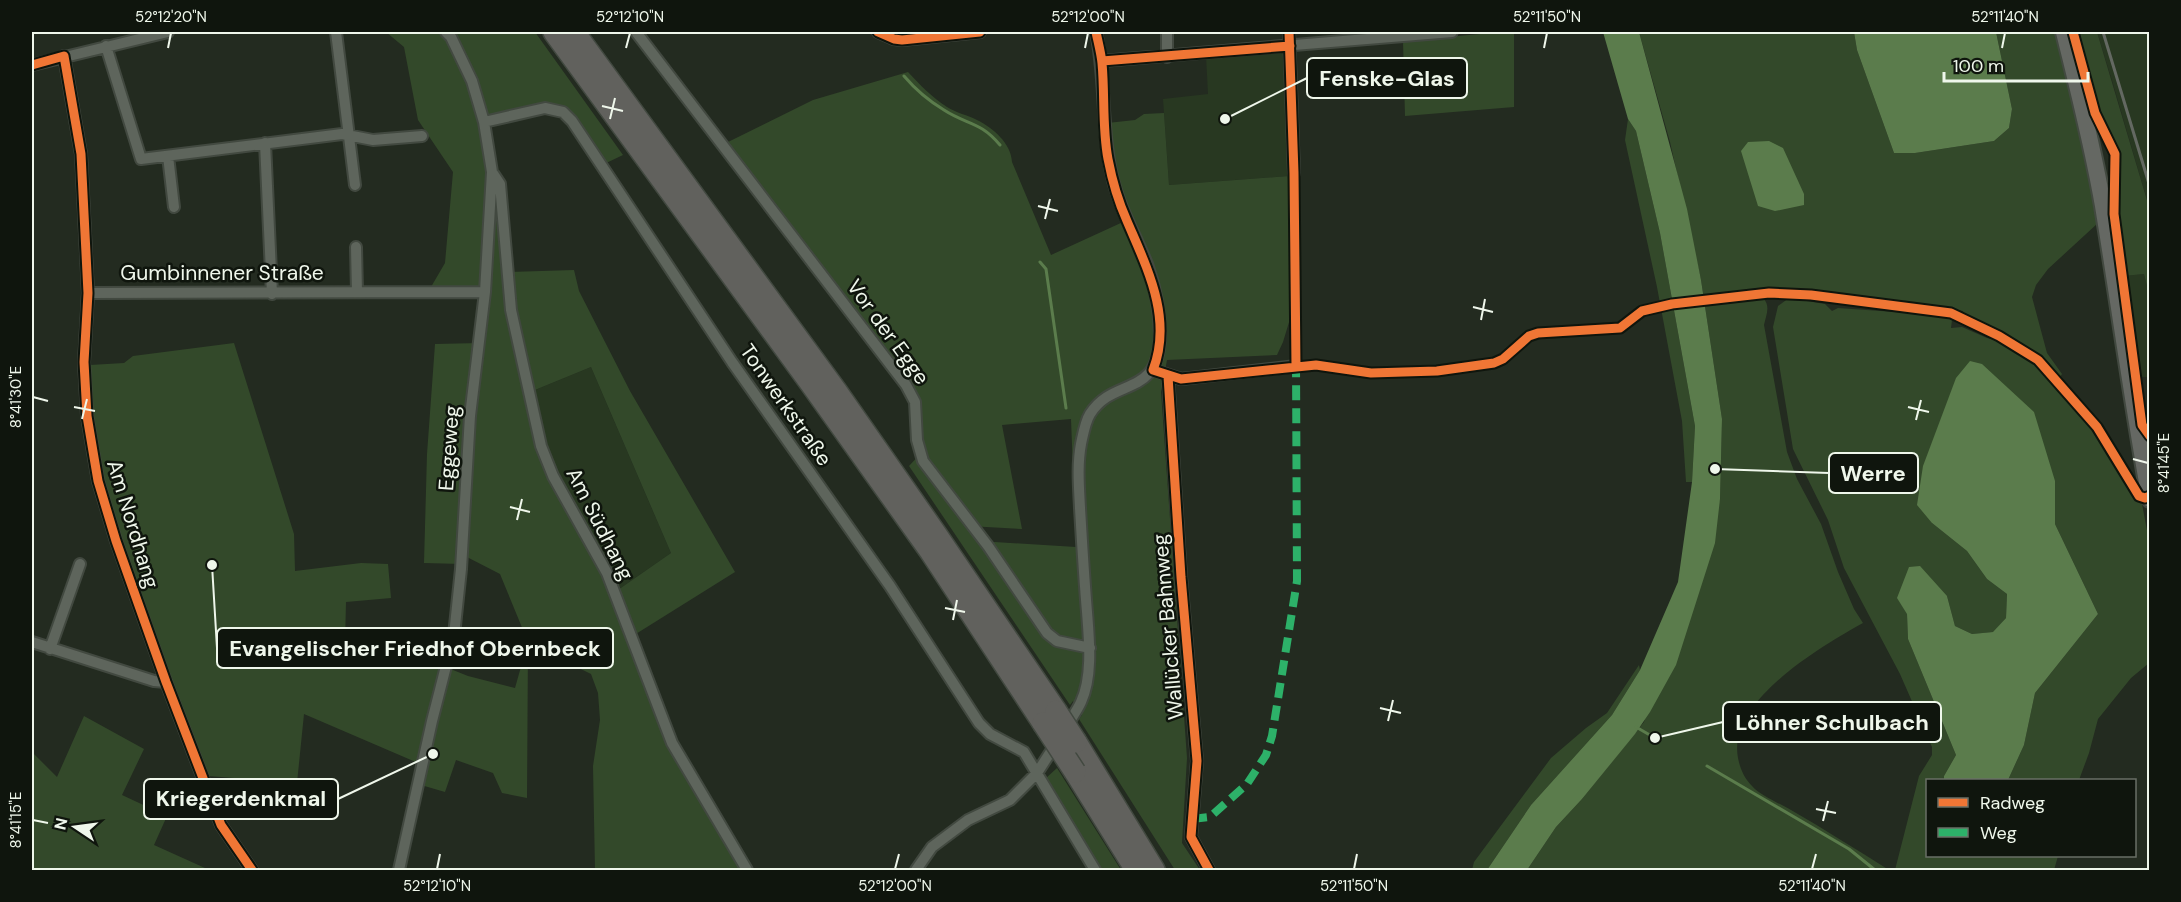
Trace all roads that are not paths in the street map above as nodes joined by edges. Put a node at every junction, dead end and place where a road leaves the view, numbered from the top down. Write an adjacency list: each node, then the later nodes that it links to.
1 (168, 32): 14 (street)
2 (336, 32): 22 (street)
3 (446, 32): 21 (street, Eggeweg)
4 (554, 32): 44 (highway)
5 (574, 32): 44 (highway)
6 (636, 32): 42 (street, Vor der Egge)
7 (878, 32): 8 (street)
8 (980, 32)
9 (1096, 32): 19 (street)
10 (1167, 32): 18 (street)
11 (1289, 32): 16 (street)
12 (1452, 32): 16 (street)
13 (2064, 32): 38 (main road)
14 (123, 37): 15 (street)
15 (106, 46): 17 (street); 25 (street)
16 (1290, 46): 18 (street); 27 (street)
17 (64, 56): 20 (street); 33 (street, Am Nordhang)
18 (1167, 57): 19 (street)
19 (1102, 61): 36 (street)
20 (32, 65)
21 (484, 122): 26 (street, Eggeweg); 45 (street, Tonwerkstraße)
22 (349, 136): 23 (street); 24 (street); 28 (street)
23 (422, 136)
24 (265, 143): 25 (street); 34 (street)
25 (168, 156): 29 (street)
26 (492, 172): 32 (street, Eggeweg); 48 (street, Am Südhang)
27 (1294, 173)
28 (355, 185)
29 (174, 207)
30 (356, 247): 31 (street)
31 (357, 292): 32 (street, Gumbinnener Straße); 34 (street, Gumbinnener Straße)
32 (485, 292): 47 (street, Eggeweg)
33 (88, 293): 34 (street, Gumbinnener Straße); 43 (street, Am Nordhang)
34 (272, 294)
35 (1296, 366): 37 (street)
36 (1153, 370): 37 (street); 42 (street)
37 (1168, 376): 53 (street, Wallücker Bahnweg)
38 (2150, 499)
39 (80, 564): 41 (street)
40 (32, 642): 41 (street)
41 (50, 648): 43 (street)
42 (1090, 648): 45 (street)
43 (166, 682): 46 (street, Am Nordhang)
44 (1050, 717): 51 (highway, bridge); 52 (highway, bridge)
45 (1037, 772): 49 (street); 50 (street)
46 (252, 870)
47 (399, 870)
48 (747, 870)
49 (916, 870)
50 (1095, 870)
51 (1136, 870)
52 (1154, 870)
53 (1209, 870)

